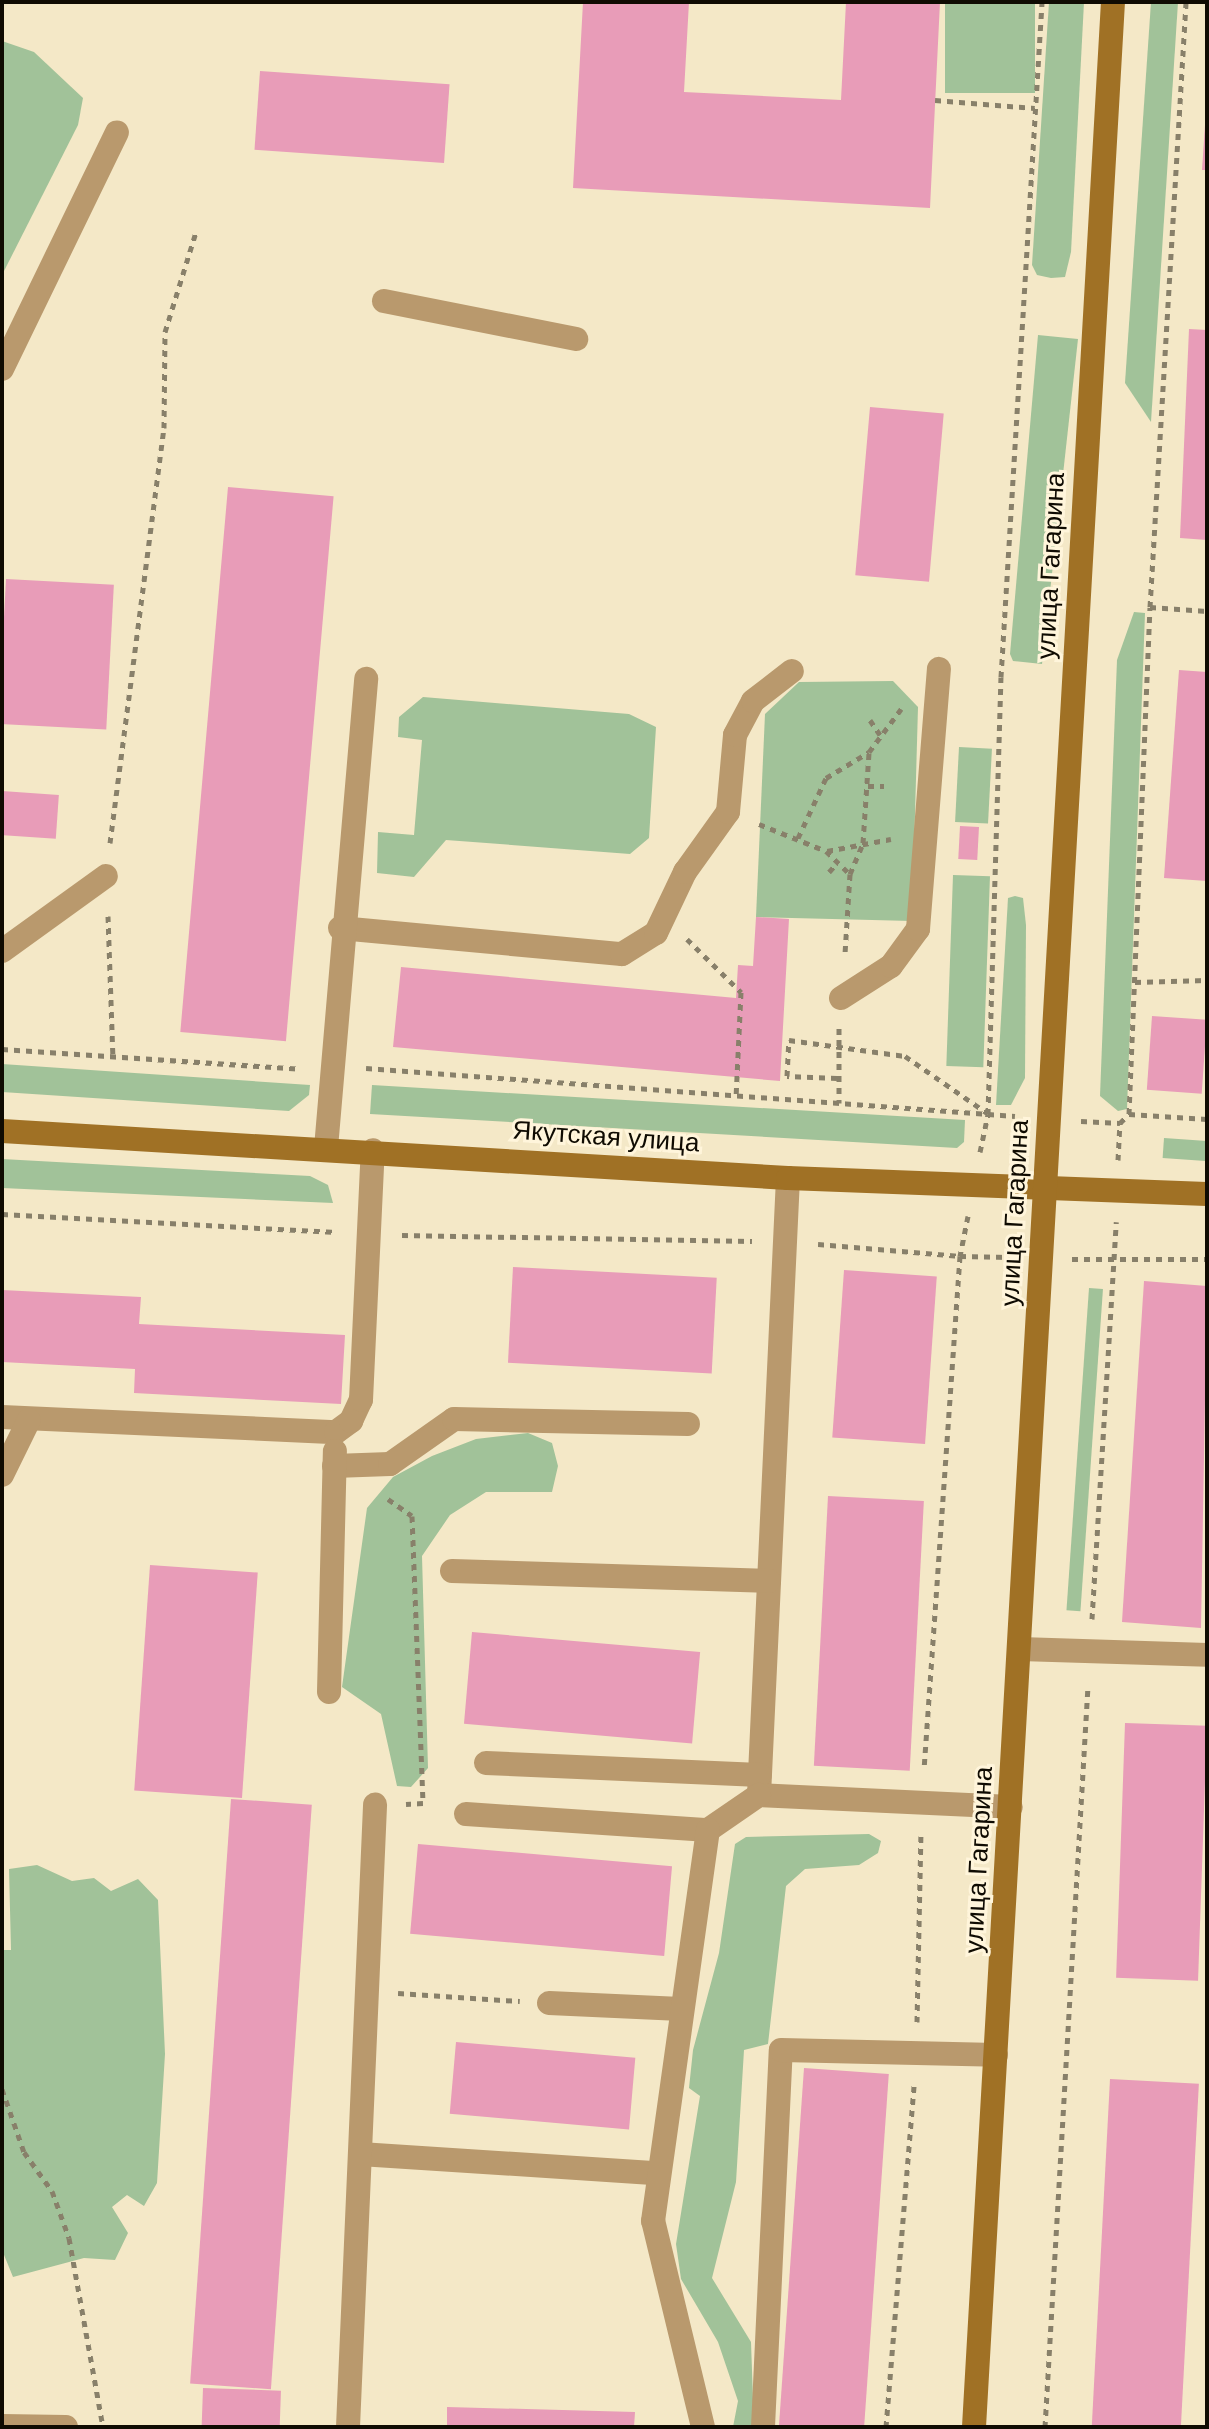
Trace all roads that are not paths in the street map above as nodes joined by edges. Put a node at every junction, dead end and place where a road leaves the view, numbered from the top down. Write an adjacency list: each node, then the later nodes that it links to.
1 (1113, 2): 17 (main road, улица Гагарина)
2 (117, 132): 5 (lane)
3 (384, 301): 4 (lane)
4 (576, 339)
5 (2, 369)
6 (939, 669): 12 (lane)
7 (792, 671): 10 (lane)
8 (366, 679): 10 (lane)
9 (106, 876): 11 (lane)
10 (340, 928): 14 (lane)
11 (2, 951)
12 (841, 998)
13 (2, 1131): 14 (main road, Якутская улица)
14 (326, 1148): 15 (main road, Якутская улица)
15 (373, 1150): 16 (main road, Якутская улица); 22 (lane)
16 (788, 1178): 17 (main road, Якутская улица); 26 (lane)
17 (1044, 1188): 18 (main road, Якутская улица); 27 (main road, улица Гагарина)
18 (1207, 1194)
19 (2, 1417): 20 (lane)
20 (29, 1420): 22 (lane); 23 (lane)
21 (688, 1424): 24 (lane)
22 (336, 1432): 24 (lane)
23 (2, 1475)
24 (334, 1476): 29 (lane)
25 (452, 1571): 26 (lane)
26 (769, 1581): 31 (lane)
27 (1020, 1649): 28 (lane); 33 (main road, улица Гагарина)
28 (1207, 1655)
29 (329, 1692)
30 (486, 1763): 31 (lane)
31 (759, 1785): 33 (lane); 35 (lane)
32 (375, 1805): 39 (lane)
33 (1011, 1807): 38 (main road, улица Гагарина)
34 (466, 1814): 35 (lane)
35 (708, 1830): 37 (lane)
36 (549, 2003): 37 (lane)
37 (681, 2009): 40 (lane)
38 (996, 2055): 45 (lane); 46 (main road, улица Гагарина)
39 (360, 2154): 40 (lane); 43 (lane)
40 (656, 2173): 44 (lane)
41 (2, 2426): 42 (lane)
42 (66, 2427)
43 (348, 2427)
44 (703, 2427)
45 (763, 2427)
46 (974, 2427)

